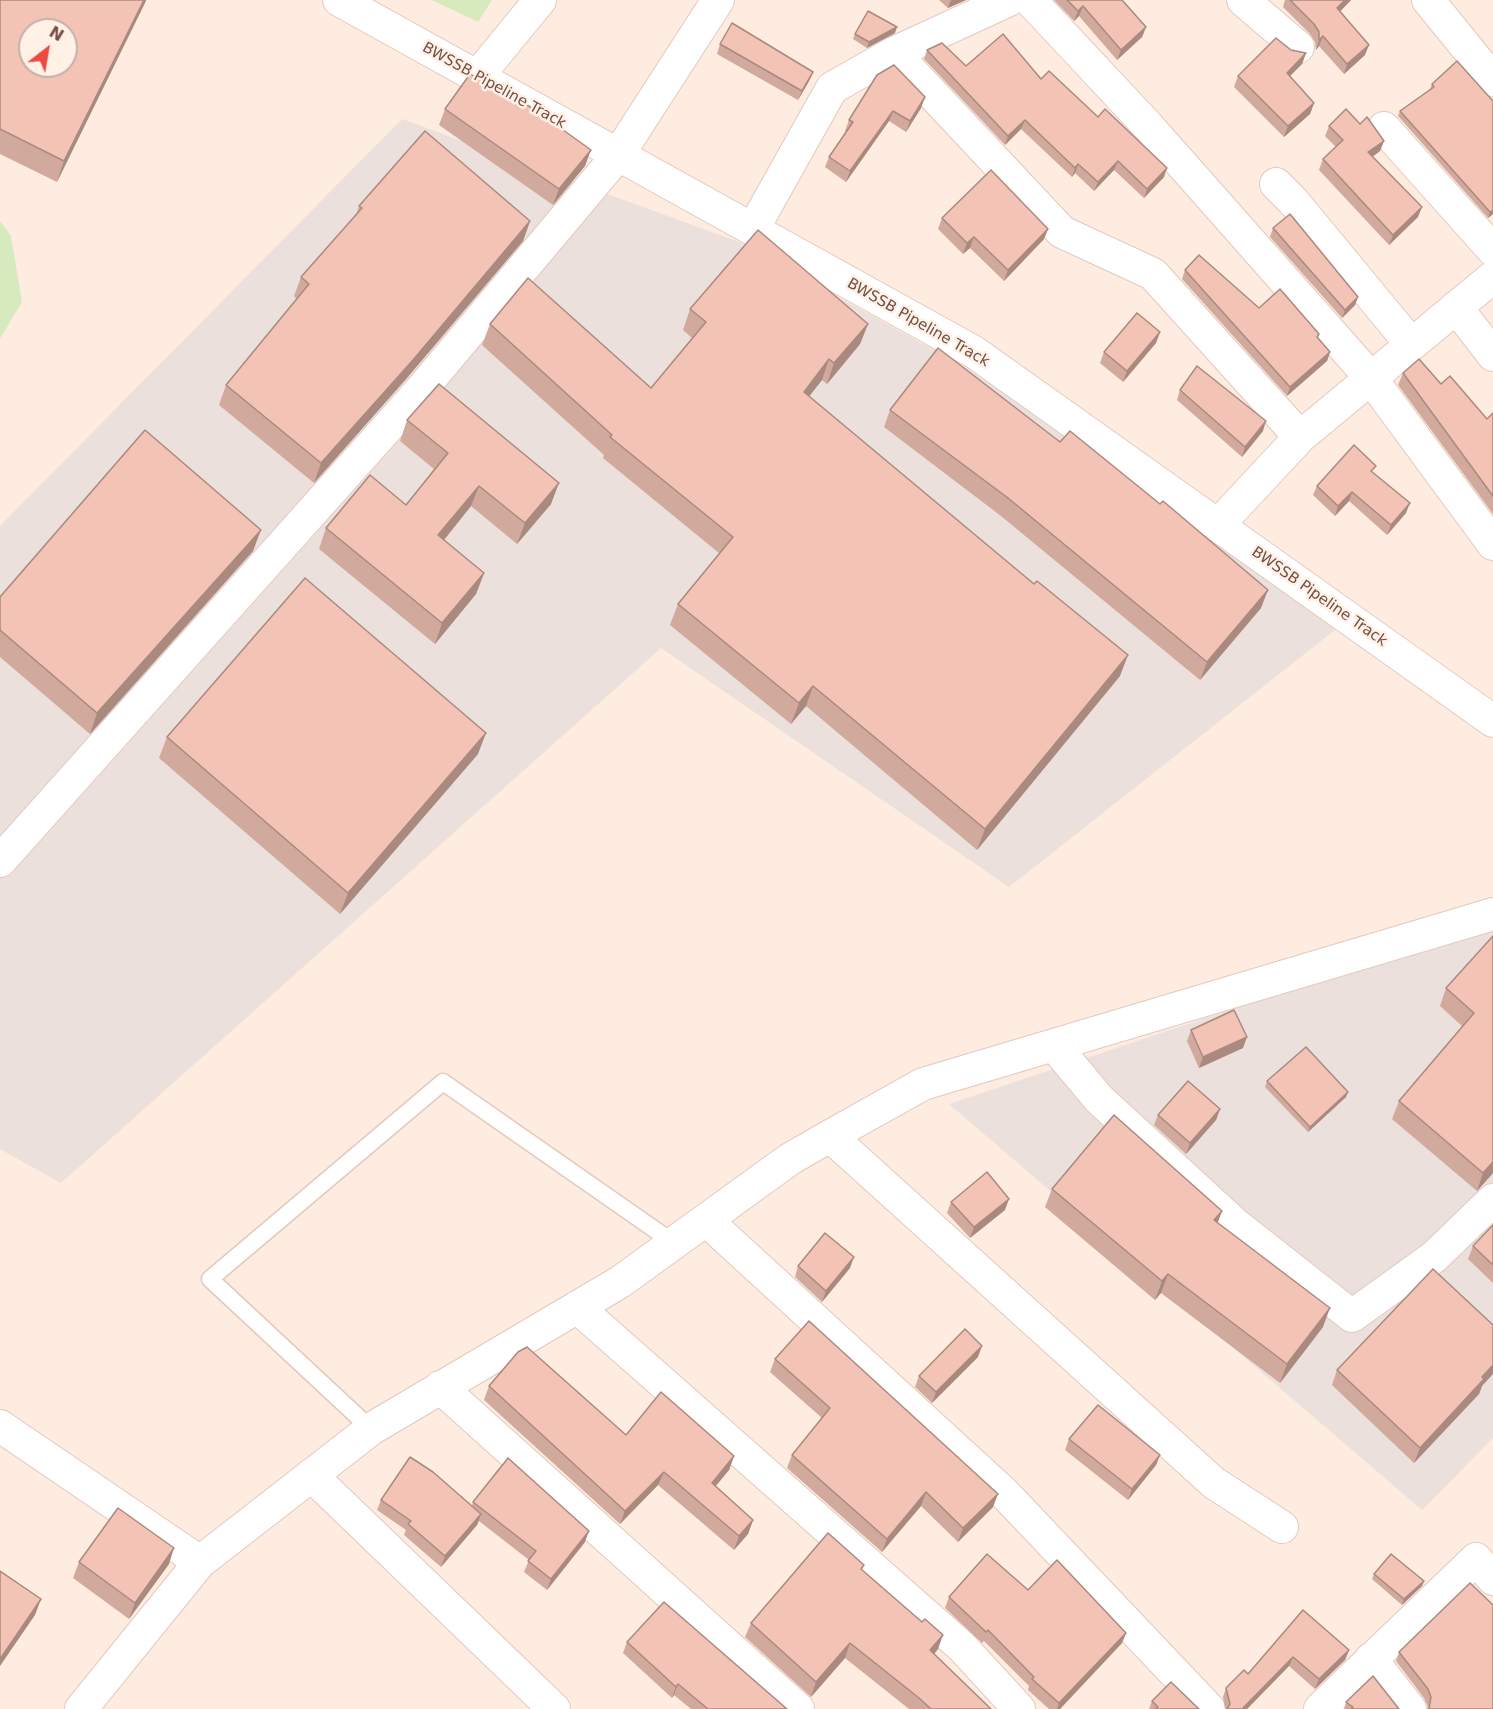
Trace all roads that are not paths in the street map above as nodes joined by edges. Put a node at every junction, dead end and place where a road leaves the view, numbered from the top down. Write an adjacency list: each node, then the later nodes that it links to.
1 (339, 0): 10 (street, BWSSB Pipeline Track)
2 (540, 0): 10 (street)
3 (718, 0): 13 (street)
4 (1009, 0): 9 (street)
5 (1030, 0): 21 (street)
6 (1243, 0): 8 (street)
7 (1428, 0): 11 (street)
8 (1298, 47)
9 (894, 53): 15 (street); 22 (street)
10 (477, 77): 13 (street, BWSSB Pipeline Track)
11 (1493, 80)
12 (1384, 128): 16 (street)
13 (618, 155): 15 (street, BWSSB Pipeline Track); 26 (street)
14 (1276, 184): 19 (street)
15 (753, 229): 23 (street, BWSSB Pipeline Track)
16 (1493, 250)
17 (1493, 277): 18 (street)
18 (1456, 307): 19 (street); 20 (street)
19 (1411, 344): 21 (street)
20 (1493, 355)
21 (1370, 376): 22 (street); 24 (street)
22 (1300, 437): 23 (street)
23 (1218, 525): 25 (street, BWSSB Pipeline Track)
24 (1493, 544)
25 (1493, 721)
26 (0, 861)
27 (1493, 914): 28 (street)
28 (1054, 1045): 29 (street); 30 (street)
29 (830, 1136): 31 (street); 38 (street)
30 (1493, 1200)
31 (706, 1220): 32 (street); 46 (street)
32 (674, 1243): 33 (street); 36 (lane)
33 (577, 1307): 34 (street); 45 (street)
34 (441, 1388): 36 (street); 44 (street)
35 (0, 1426): 39 (street)
36 (371, 1429): 37 (street)
37 (311, 1475): 39 (street); 43 (street)
38 (1282, 1527)
39 (200, 1562): 42 (street)
40 (1493, 1579): 41 (street)
41 (1371, 1659): 47 (street); 48 (street)
42 (81, 1709)
43 (554, 1709)
44 (798, 1709)
45 (1019, 1709)
46 (1209, 1709)
47 (1320, 1709)
48 (1410, 1709)

